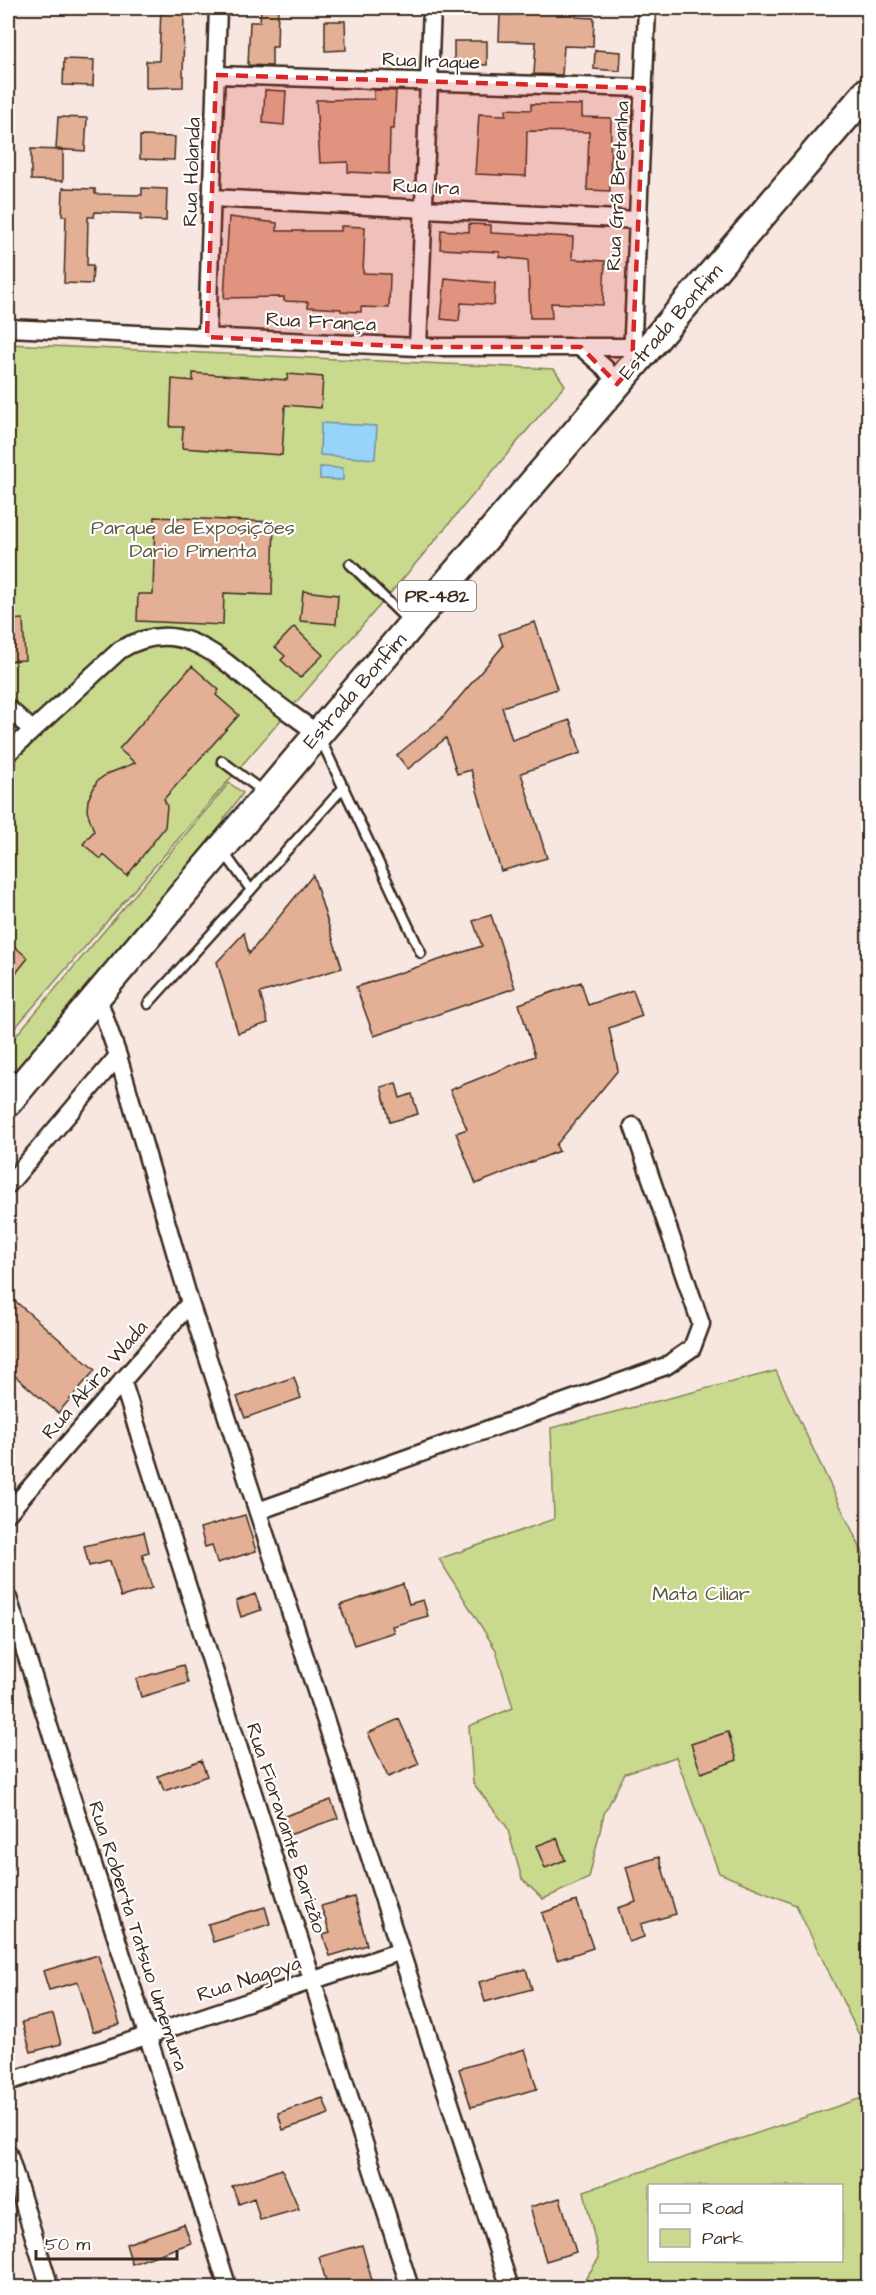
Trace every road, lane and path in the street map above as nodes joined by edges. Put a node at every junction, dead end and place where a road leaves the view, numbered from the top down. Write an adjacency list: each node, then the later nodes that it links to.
1 (218, 8): 4 (street, Rua Holanda)
2 (432, 8): 5 (street)
3 (647, 8): 6 (street, Rua Grã Bretanha)
4 (216, 75): 5 (street, Rua Iraque); 8 (street, Rua Holanda)
5 (429, 82): 6 (street, Rua Iraque); 9 (street)
6 (644, 88): 10 (street, Rua Grã Bretanha)
7 (868, 91): 15 (main road, Estrada Bonfim / PR-482)
8 (212, 198): 9 (street, Rua Ira); 12 (street, Rua Holanda)
9 (424, 208): 10 (street, Rua Ira); 13 (street)
10 (637, 220): 15 (street, Rua Grã Bretanha)
11 (8, 328): 12 (street, Rua França)
12 (207, 337): 13 (street, Rua França)
13 (418, 347): 14 (street, Rua França)
14 (581, 347): 15 (street, Rua França); 15 (street)
15 (627, 366): 17 (main road, Estrada Bonfim / PR-482)
16 (350, 564): 17 (lane)
17 (413, 625): 20 (main road, Estrada Bonfim / PR-482)
18 (8, 708): 19 (street)
19 (31, 729): 20 (street); 21 (street)
20 (318, 734): 23 (lane); 24 (main road, Estrada Bonfim / PR-482)
21 (8, 753)
22 (222, 761): 24 (lane)
23 (344, 787): 26 (lane); 27 (lane)
24 (267, 794): 25 (main road, Estrada Bonfim / PR-482)
25 (221, 848): 26 (lane); 28 (main road, Estrada Bonfim / PR-482)
26 (251, 890): 29 (lane)
27 (420, 952)
28 (97, 995): 30 (street); 31 (main road, Estrada Bonfim / PR-482)
29 (148, 1004)
30 (118, 1056): 33 (street); 34 (street)
31 (8, 1102)
32 (633, 1126): 36 (street)
33 (8, 1185)
34 (190, 1303): 35 (street, Rua Akira Wada); 36 (street)
35 (122, 1380): 37 (street, Rua Akira Wada); 40 (street, Rua Fioravante Barizão)
36 (258, 1511): 39 (street)
37 (8, 1513)
38 (8, 1598): 41 (street, Rua Roberta Tatsuo Umemura)
39 (401, 1951): 40 (street, Rua Nagoya); 47 (street)
40 (312, 1980): 41 (street, Rua Nagoya); 46 (street, Rua Fioravante Barizão)
41 (147, 2035): 42 (street, Rua Nagoya); 45 (street, Rua Roberta Tatsuo Umemura)
42 (8, 2082)
43 (8, 2153): 44 (street)
44 (50, 2288)
45 (228, 2288)
46 (410, 2288)
47 (510, 2288)

